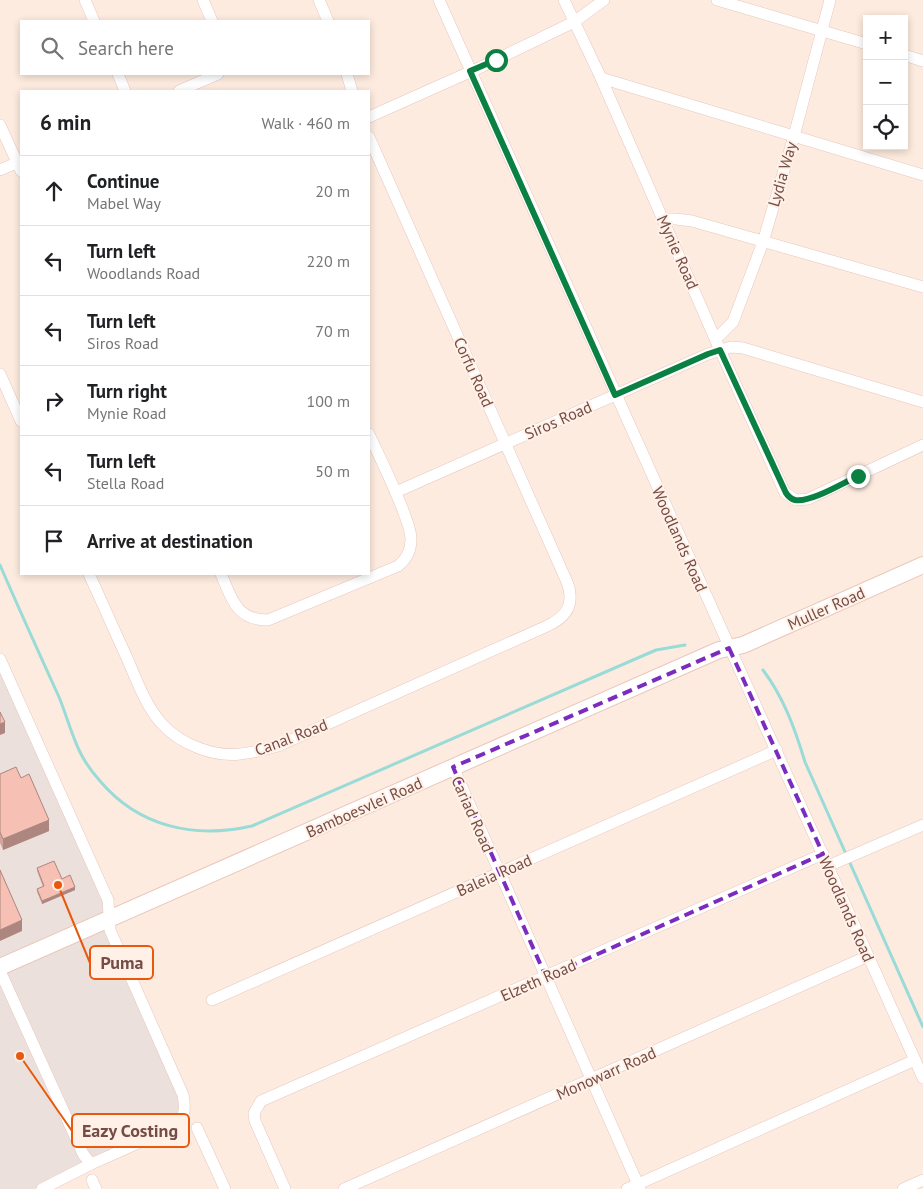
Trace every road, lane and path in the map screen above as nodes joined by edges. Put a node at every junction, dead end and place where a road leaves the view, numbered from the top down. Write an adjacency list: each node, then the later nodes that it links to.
1 (85, 0): 9 (street)
2 (203, 0): 10 (street)
3 (319, 0): 11 (street)
4 (439, 0): 17 (street, Woodlands Road)
5 (564, 0): 12 (street, Mynie Road)
6 (604, 0): 12 (street)
7 (717, 0): 13 (street)
8 (830, 0): 13 (street, Lydia Way)
9 (94, 20)
10 (212, 20)
11 (328, 20)
12 (574, 22): 17 (street); 21 (street, Mynie Road)
13 (821, 30): 14 (street); 27 (street, Lydia Way)
14 (863, 43)
15 (908, 56): 16 (street)
16 (923, 61)
17 (470, 71): 25 (street); 37 (street, Woodlands Road)
18 (118, 75): 22 (street)
19 (216, 75): 23 (street)
20 (347, 75): 24 (street)
21 (601, 78): 27 (street); 32 (street, Mynie Road)
22 (125, 90)
23 (181, 90)
24 (352, 90)
25 (370, 117)
26 (0, 125): 29 (street)
27 (794, 136): 31 (street); 33 (street, Lydia Way)
28 (370, 139): 41 (street, Corfu Road)
29 (20, 165): 30 (street)
30 (0, 170)
31 (923, 175)
32 (663, 219): 33 (street); 35 (street, Mynie Road)
33 (763, 242): 34 (street); 35 (street, Lydia Way)
34 (923, 287)
35 (718, 345): 37 (street, Siros Road); 38 (street); 42 (street, Mynie Road)
36 (0, 374): 39 (street)
37 (615, 395): 41 (street, Siros Road); 48 (street, Woodlands Road)
38 (923, 402)
39 (20, 419)
40 (370, 436): 43 (street)
41 (505, 444): 43 (street, Siros Road); 47 (street, Corfu Road)
42 (923, 445)
43 (396, 492): 46 (street)
44 (923, 566): 48 (street, Muller Road)
45 (89, 575): 47 (street, Canal Road)
46 (221, 575)
47 (567, 609)
48 (729, 648): 50 (street, Woodlands Road); 51 (street, Bamboesvlei Road)
49 (0, 658): 56 (street)
50 (777, 750): 53 (street, Woodlands Road); 55 (street, Baleia Road)
51 (453, 768): 55 (street, Cariad Road); 56 (street, Bamboesvlei Road)
52 (923, 825): 54 (street)
53 (822, 854): 54 (street, Woodlands Road); 59 (street, Elzeth Road)
54 (828, 866): 57 (street, Woodlands Road)
55 (499, 873): 59 (street, Cariad Road); 60 (street, Baleia Road)
56 (110, 919): 58 (street, Bamboesvlei Road); 65 (street)
57 (868, 956): 61 (street, Woodlands Road); 63 (street, Monowarr Road)
58 (0, 969): 65 (street)
59 (546, 976): 63 (street, Cariad Road); 70 (street, Elzeth Road)
60 (212, 1000)
61 (915, 1060): 62 (street, Woodlands Road); 67 (street)
62 (923, 1078)
63 (592, 1079): 67 (street, Cariad Road); 71 (street, Monowarr Road)
64 (197, 1128): 69 (street)
65 (91, 1164): 68 (street)
66 (923, 1180): 72 (street)
67 (635, 1187)
68 (42, 1189)
69 (225, 1189)
70 (285, 1189)
71 (344, 1189)
72 (903, 1189)

